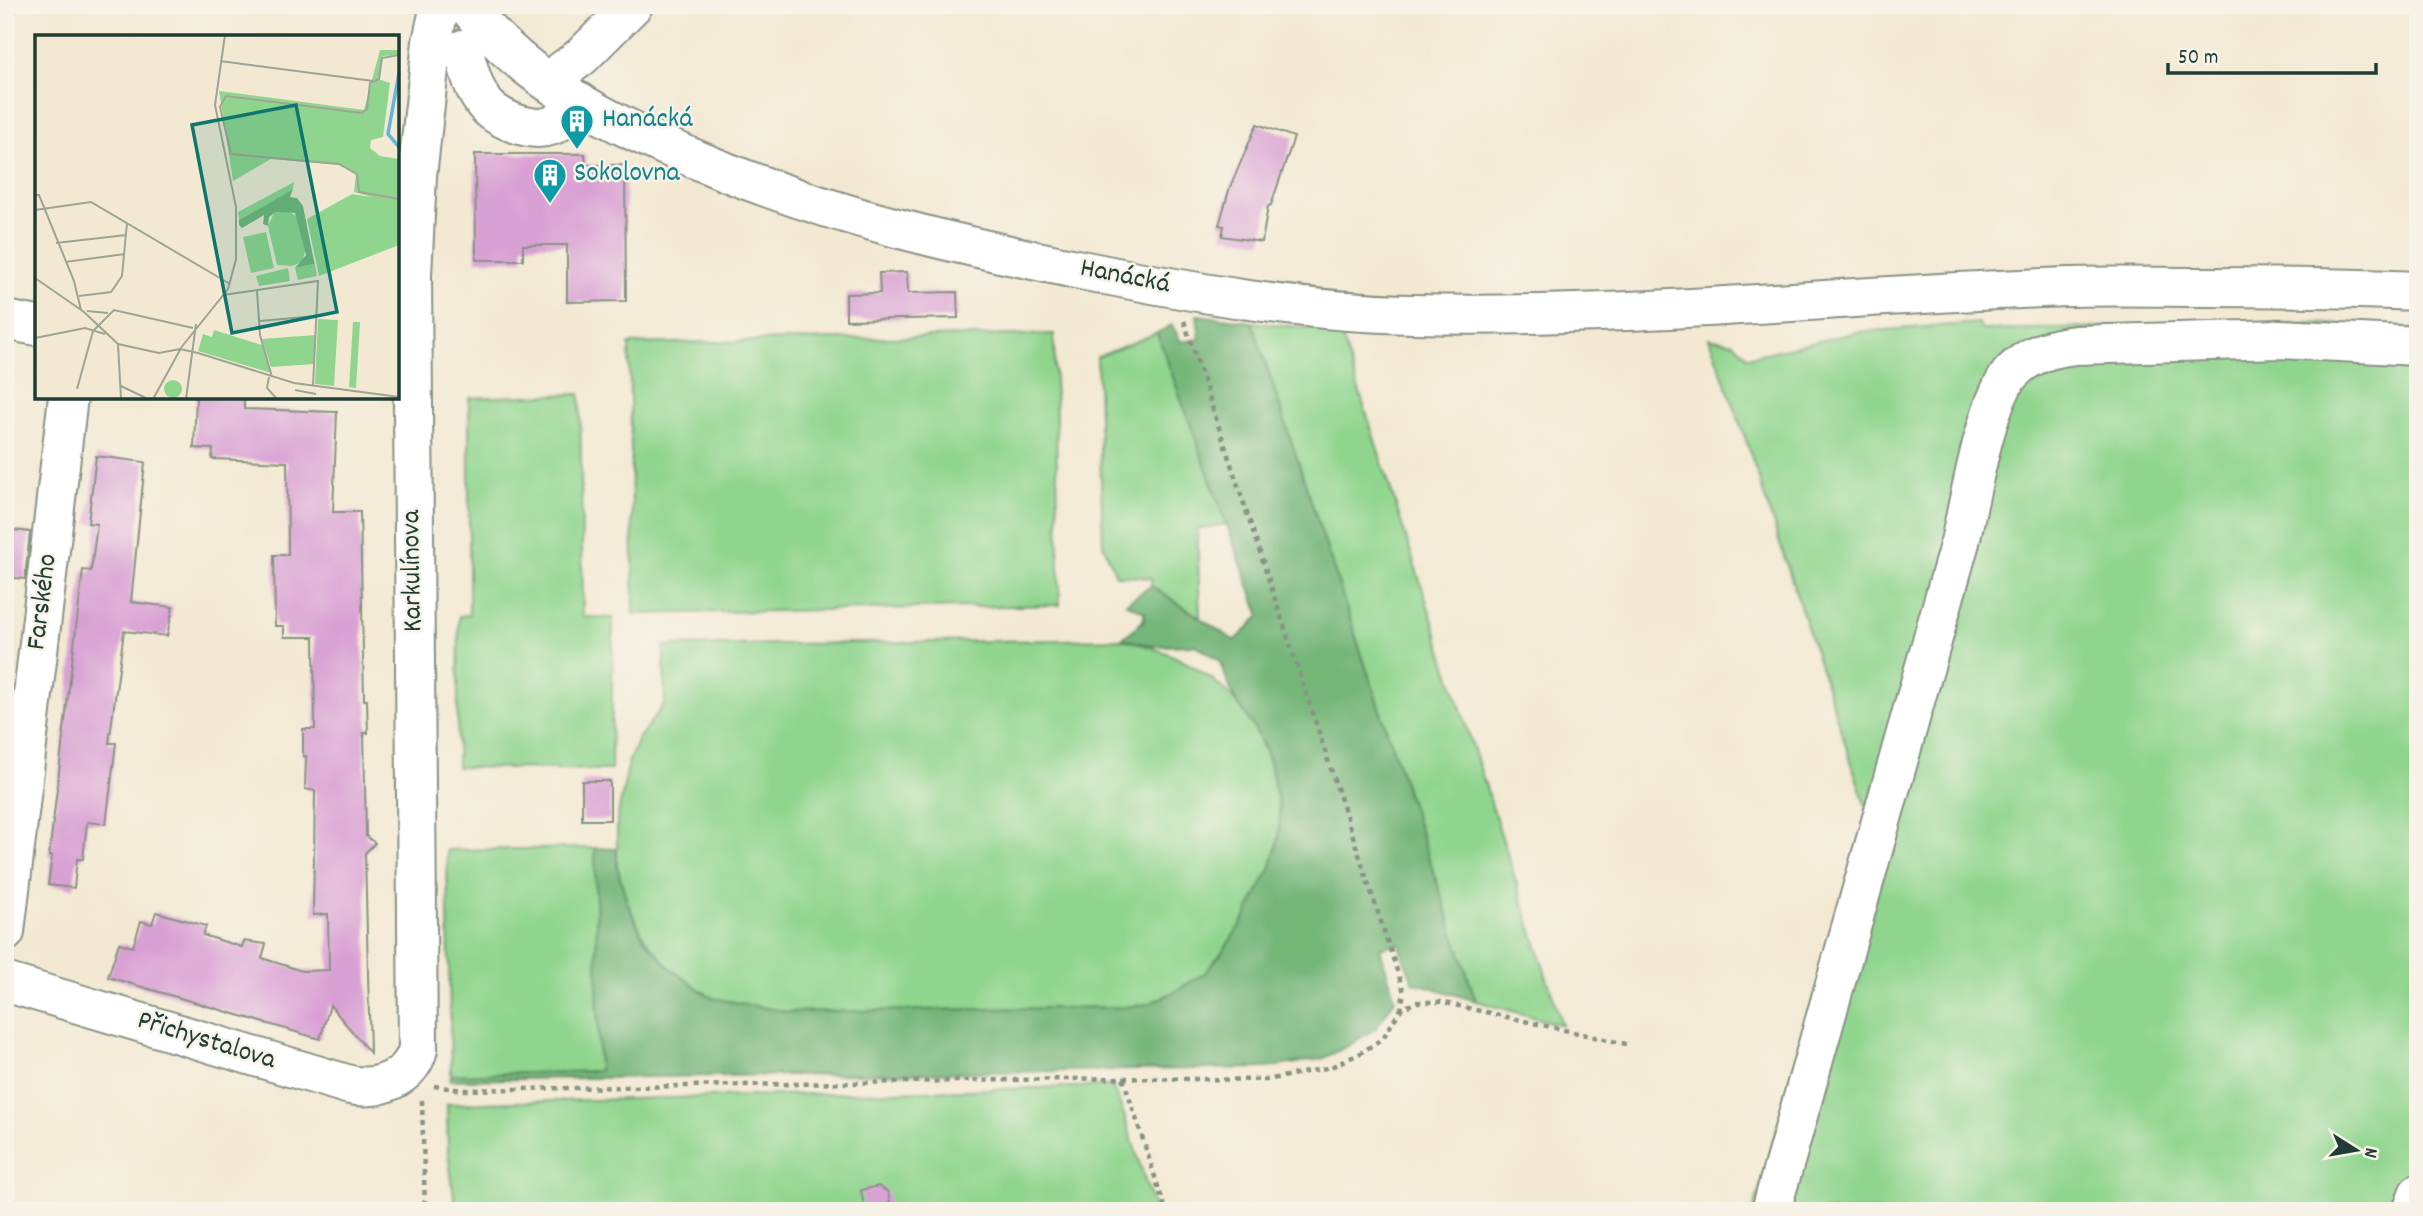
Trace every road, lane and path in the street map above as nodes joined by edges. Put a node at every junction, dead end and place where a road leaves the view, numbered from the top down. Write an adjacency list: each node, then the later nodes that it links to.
1 (440, 5): 4 (street, Karkulínova)
2 (633, 5): 5 (street)
3 (473, 28): 4 (street); 5 (street, Hanácká); 6 (street)
4 (429, 67): 12 (street, Karkulínova)
5 (549, 81): 6 (street, Hanácká)
6 (580, 102): 7 (street, Hanácká)
7 (1173, 288): 8 (street, Hanácká); 16 (path)
8 (2418, 291)
9 (5, 320): 10 (street)
10 (35, 326)
11 (2418, 346): 23 (street)
12 (405, 370): 19 (street, Karkulínova)
13 (68, 399): 14 (street, Farského)
14 (5, 932)
15 (5, 982): 19 (street, Přichystalova)
16 (1401, 1009): 17 (path); 18 (path)
17 (1626, 1044)
18 (1123, 1077): 19 (path); 22 (path)
19 (411, 1078): 21 (path)
20 (2418, 1194): 24 (street)
21 (425, 1211)
22 (1166, 1211)
23 (1771, 1211)
24 (2412, 1211)

